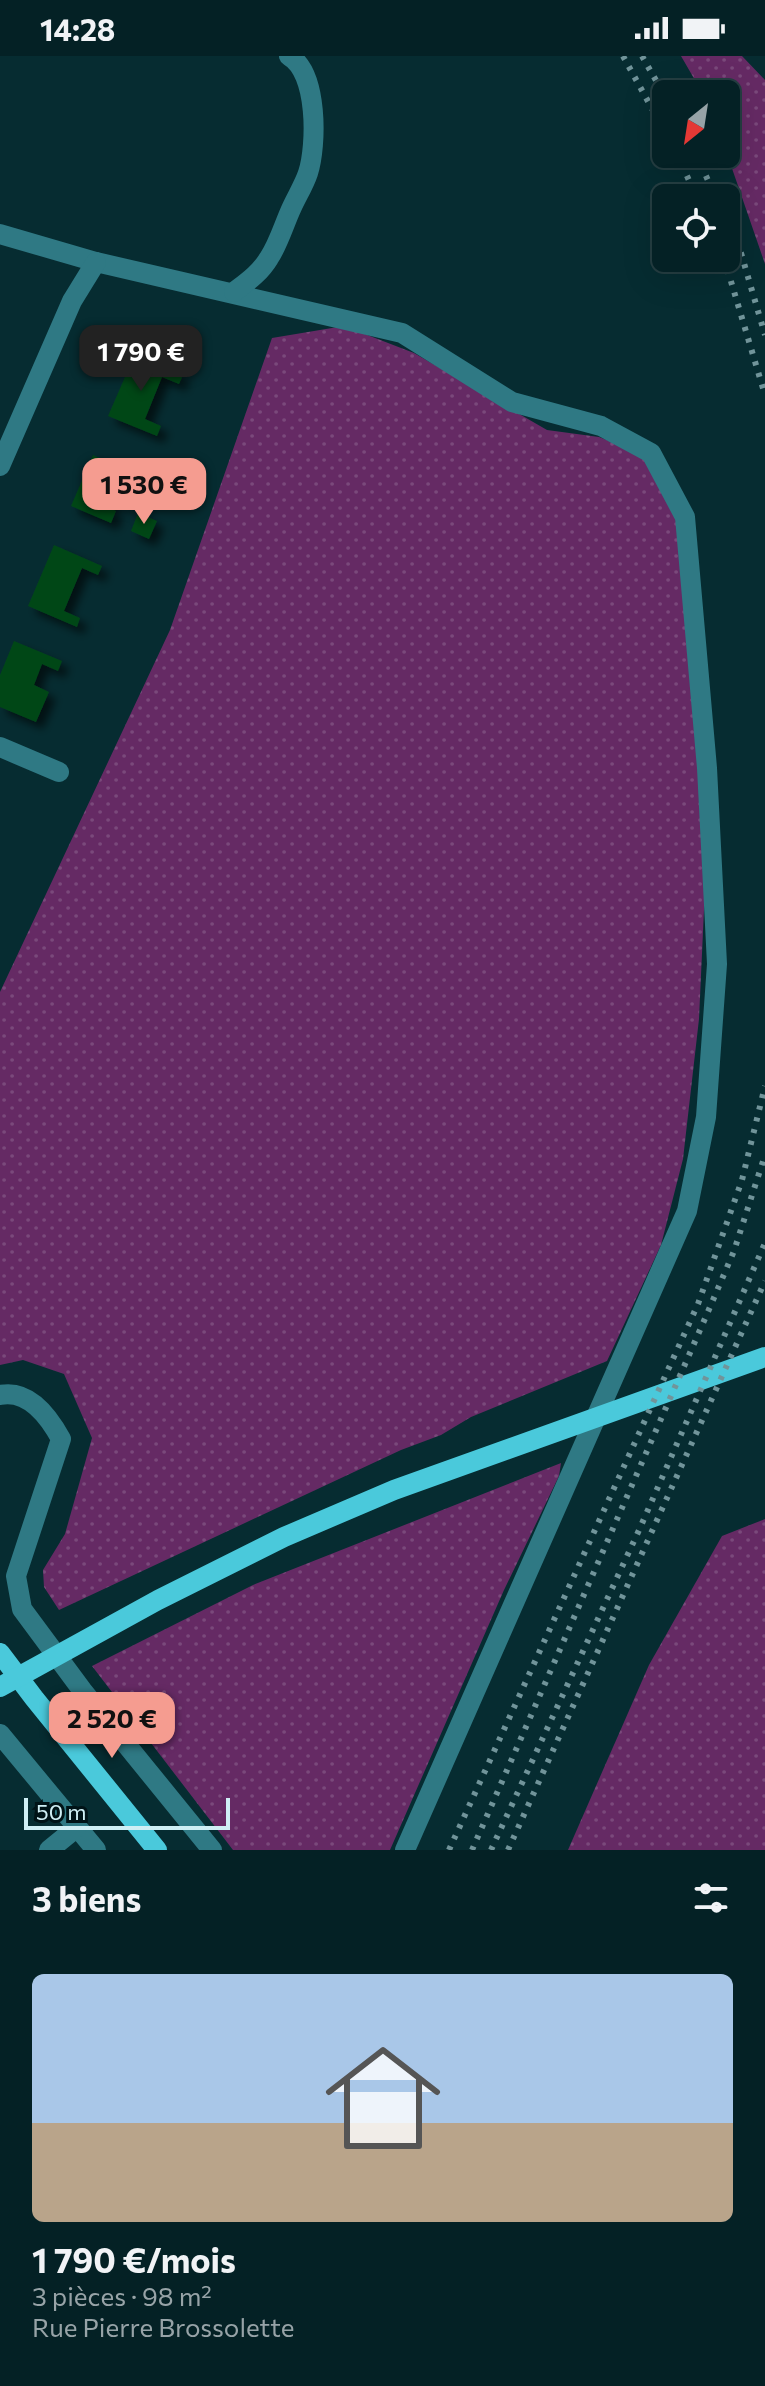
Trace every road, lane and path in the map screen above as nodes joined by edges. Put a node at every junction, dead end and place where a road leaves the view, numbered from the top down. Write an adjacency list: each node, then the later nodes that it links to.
1 (289, 56): 4 (street)
2 (0, 234): 3 (street)
3 (96, 262): 4 (street); 5 (street)
4 (234, 292): 18 (street)
5 (0, 466)
6 (0, 747): 7 (street)
7 (59, 772)
8 (765, 1357): 11 (main road)
9 (0, 1395): 17 (street)
10 (0, 1653): 16 (main road)
11 (0, 1687)
12 (0, 1734): 13 (street)
13 (76, 1828): 14 (street); 15 (street)
14 (49, 1850)
15 (96, 1850)
16 (157, 1850)
17 (212, 1850)
18 (405, 1850)

